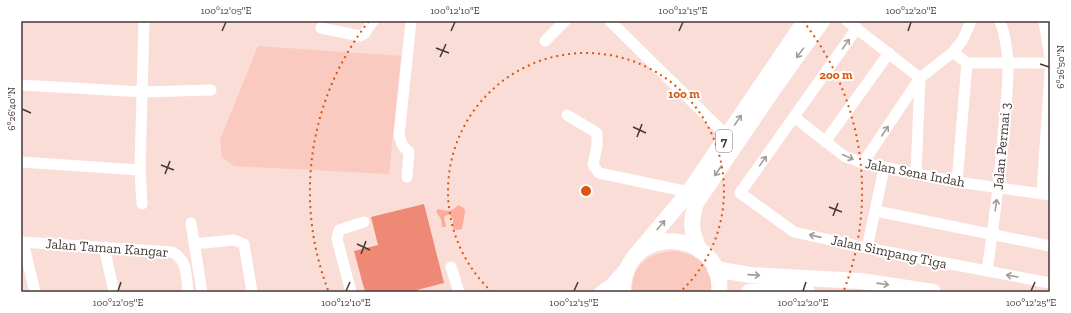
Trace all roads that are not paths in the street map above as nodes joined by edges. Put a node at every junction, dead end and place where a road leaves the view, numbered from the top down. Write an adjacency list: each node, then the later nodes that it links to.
1 (144, 21): 25 (street)
2 (373, 21): 12 (street)
3 (412, 21): 35 (street)
4 (565, 21): 14 (street)
5 (610, 21): 28 (street)
6 (805, 21): 28 (highway, 7, one-way to 6)
7 (822, 21): 50 (highway, 7, one-way to 50)
8 (847, 21): 13 (street)
9 (971, 21): 15 (street)
10 (1000, 21): 18 (street, Jalan Permai 3)
11 (1044, 21): 17 (street)
12 (321, 28)
13 (857, 28): 16 (street); 27 (street, one-way to 13)
14 (545, 41)
15 (953, 52): 19 (street); 22 (street)
16 (889, 53): 22 (street); 29 (street)
17 (1050, 57)
18 (1009, 62): 19 (street); 20 (street); 37 (street, Jalan Permai 3)
19 (967, 63): 36 (street)
20 (1050, 63)
21 (1050, 72): 39 (street)
22 (920, 78): 31 (street, one-way to 22); 34 (street)
23 (21, 85): 25 (street)
24 (211, 90): 25 (street)
25 (143, 92): 33 (street)
26 (567, 115): 38 (street)
27 (794, 117): 29 (street, Jalan Sena Indah); 49 (street, Jalan Simpang Tiga, one-way to 27)
28 (727, 136): 38 (highway, 7)
29 (825, 142): 31 (street, Jalan Sena Indah, one-way to 31)
30 (21, 162): 33 (street)
31 (863, 163): 32 (street, Jalan Sena Indah)
32 (884, 169): 34 (street, Jalan Sena Indah); 41 (street)
33 (140, 170): 40 (street)
34 (916, 174): 36 (street, Jalan Sena Indah)
35 (407, 177)
36 (957, 182): 37 (street, Jalan Sena Indah)
37 (999, 188): 39 (street, Jalan Sena Indah); 44 (street, Jalan Permai 3, one-way to 37)
38 (689, 192): 51 (highway, 7, one-way to 38)
39 (1046, 195)
40 (142, 204)
41 (876, 211): 44 (street); 49 (street)
42 (364, 222): 62 (street)
43 (191, 223): 46 (street)
44 (992, 234): 47 (street); 54 (street, Jalan Permai 3)
45 (22, 242): 48 (street, Jalan Taman Kangar); 57 (street)
46 (194, 244): 60 (street); 61 (street)
47 (1050, 246)
48 (104, 247): 58 (street); 59 (street, Jalan Taman Kangar)
49 (867, 248): 54 (street, Jalan Simpang Tiga)
50 (700, 251): 51 (highway, 7); 53 (highway, 7)
51 (633, 260): 63 (main road, 7); 64 (highway, 7)
52 (451, 267): 56 (street)
53 (715, 269): 65 (highway, 7); 68 (highway, one-way to 68)
54 (987, 272): 55 (street, Jalan Simpang Tiga, one-way to 54)
55 (1050, 283)
56 (457, 289)
57 (35, 292)
58 (114, 292)
59 (188, 292)
60 (202, 292)
61 (252, 292)
62 (351, 292)
63 (601, 292)
64 (623, 292)
65 (719, 292)
66 (749, 292): 67 (highway)
67 (807, 292)
68 (933, 292)

